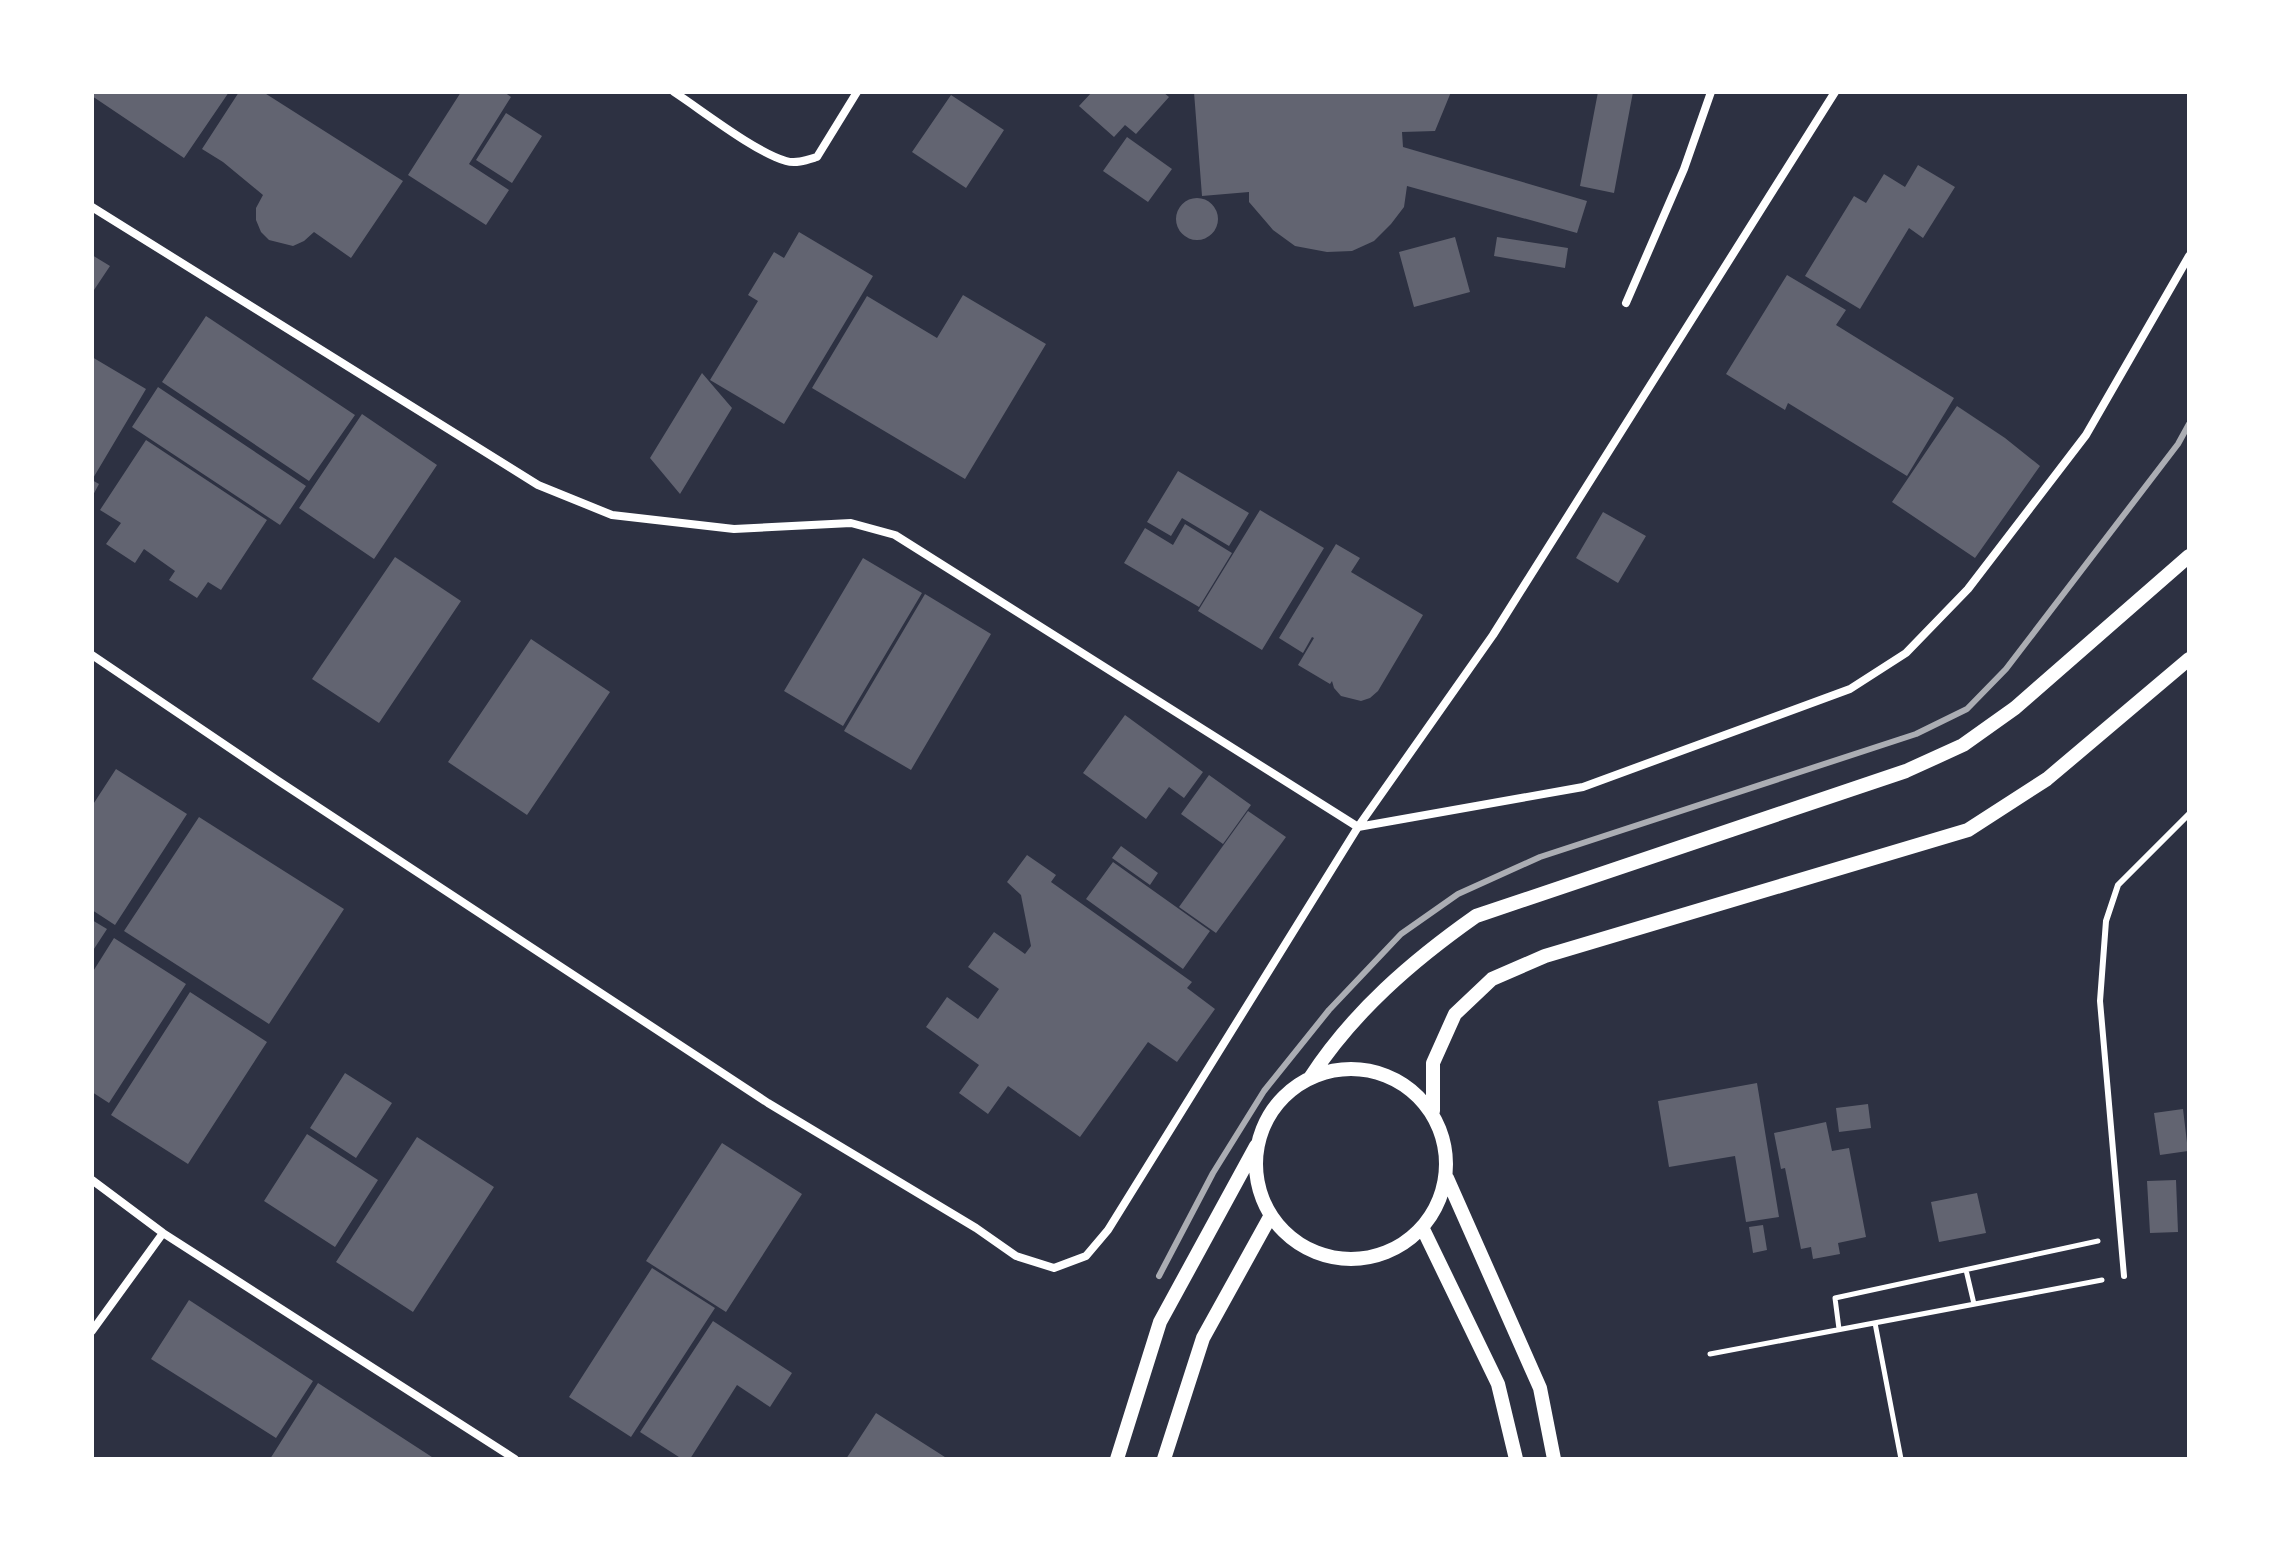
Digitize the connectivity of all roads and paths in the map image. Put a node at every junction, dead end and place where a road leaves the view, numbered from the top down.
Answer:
1 (674, 92) edge
2 (857, 92) edge
3 (1711, 92) edge
4 (1835, 92) edge
5 (92, 207) edge
6 (2189, 256) edge
7 (1626, 303) dead end
8 (2189, 556) edge
9 (92, 655) edge
10 (2189, 659) edge
11 (2189, 814) edge
12 (1358, 827) junction
13 (1310, 1078) junction
14 (1433, 1111) junction
15 (1256, 1146) junction
16 (1447, 1178) junction
17 (92, 1180) edge
18 (1270, 1217) junction
19 (1422, 1227) junction
20 (163, 1233) junction
21 (2119, 1237) junction
22 (1966, 1270) junction
23 (2124, 1276) joint
24 (1974, 1304) junction
25 (1875, 1323) junction
26 (1839, 1329) junction
27 (92, 1331) edge
28 (1710, 1354) dead end
29 (515, 1459) edge
30 (1117, 1459) edge
31 (1164, 1459) edge
32 (1516, 1459) edge
33 (1554, 1459) edge
34 (1901, 1459) edge

1 - 2 street
3 - 7 street
4 - 12 street
5 - 12 street
6 - 12 street
8 - 13 street
9 - 12 street
10 - 14 street
11 - 21 lane
13 - 14 street
13 - 15 street
14 - 16 street
15 - 18 street
15 - 30 street
16 - 19 street
16 - 33 street
17 - 20 street
18 - 19 street
18 - 31 street
19 - 32 street
20 - 27 street
20 - 29 street
21 - 22 path
21 - 23 lane
22 - 24 path
22 - 26 path
23 - 24 path
24 - 25 path
25 - 26 path
25 - 34 path
26 - 28 path

